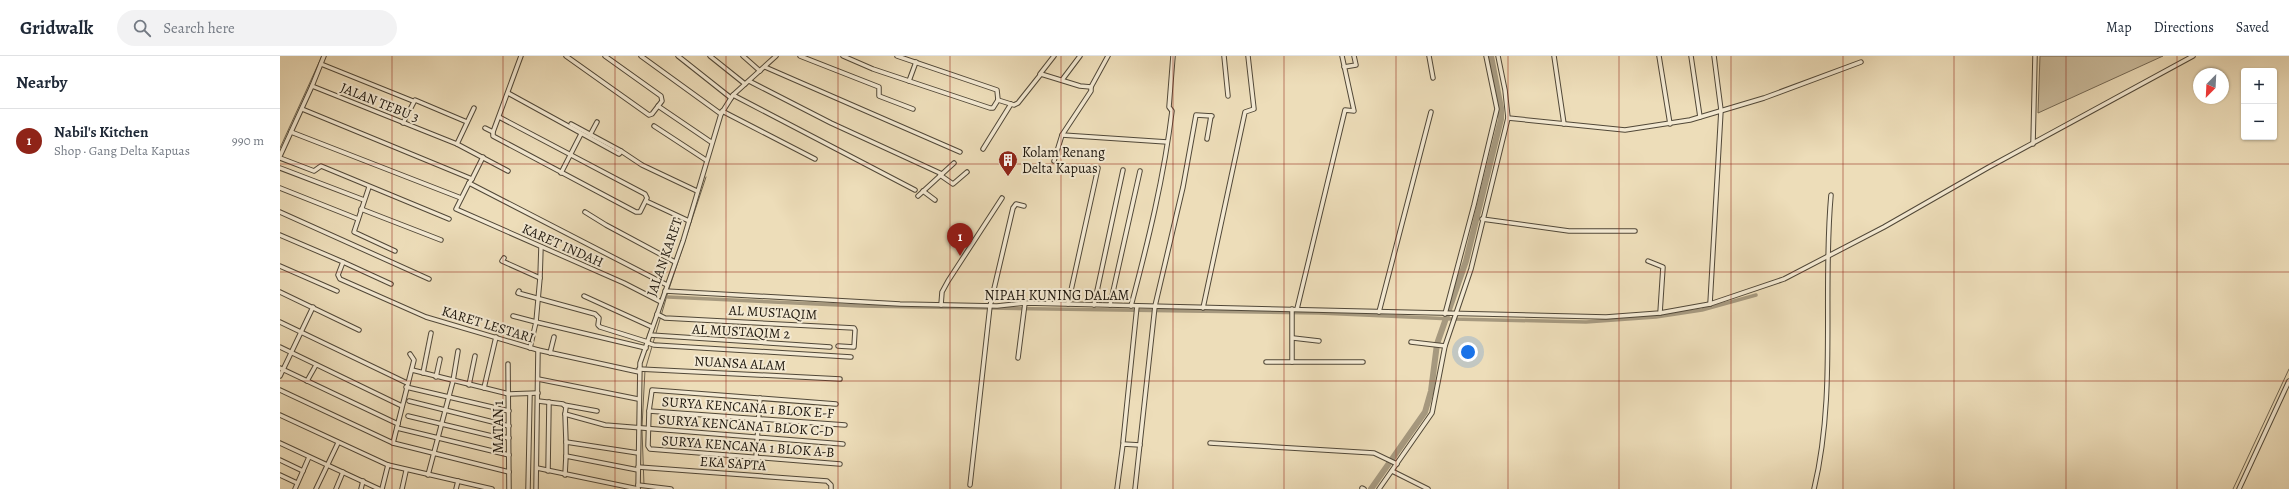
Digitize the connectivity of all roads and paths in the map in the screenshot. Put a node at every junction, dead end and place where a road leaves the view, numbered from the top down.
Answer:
1 (324, 56) edge
2 (521, 56) edge
3 (566, 56) edge
4 (605, 56) edge
5 (641, 56) edge
6 (678, 56) edge
7 (710, 56) edge
8 (743, 56) edge
9 (800, 56) edge
10 (843, 56) edge
11 (897, 56) edge
12 (1054, 56) edge
13 (1080, 56) edge
14 (1108, 56) edge
15 (1173, 56) edge
16 (1224, 56) edge
17 (1248, 56) edge
18 (1342, 56) edge
19 (1354, 56) edge
20 (1429, 56) edge
21 (1486, 56) edge
22 (1498, 56) edge
23 (1554, 56) edge
24 (1660, 56) edge
25 (1691, 56) edge
26 (1714, 56) edge
27 (2035, 56) edge
28 (2193, 56) edge
29 (774, 57) edge
30 (916, 62) junction
31 (1861, 62) dead end
32 (321, 64) junction
33 (765, 67) junction
34 (1344, 67) junction
35 (760, 71) junction
36 (1040, 74) junction
37 (1433, 78) dead end
38 (1062, 80) junction
39 (749, 81) junction
40 (909, 81) junction
41 (745, 84) junction
42 (312, 86) junction
43 (1091, 87) junction
44 (508, 93) junction
45 (732, 96) junction
46 (1228, 96) dead end
47 (998, 100) junction
48 (413, 101) junction
49 (1011, 104) junction
50 (658, 106) junction
51 (474, 108) dead end
52 (302, 109) junction
53 (913, 109) dead end
54 (1721, 110) junction
55 (1431, 112) dead end
56 (722, 113) junction
57 (499, 117) junction
58 (1700, 117) junction
59 (1508, 118) junction
60 (467, 122) junction
61 (597, 122) dead end
62 (403, 123) junction
63 (571, 124) dead end
64 (1564, 124) junction
65 (1670, 124) junction
66 (654, 126) dead end
67 (485, 128) dead end
68 (291, 132) junction
69 (493, 132) junction
70 (581, 134) junction
71 (590, 135) junction
72 (1062, 135) junction
73 (1207, 139) dead end
74 (711, 142) junction
75 (1167, 142) junction
76 (456, 144) junction
77 (2033, 144) junction
78 (983, 149) dead end
79 (620, 151) junction
80 (960, 152) dead end
81 (570, 155) junction
82 (280, 157) edge
83 (483, 157) junction
84 (815, 159) dead end
85 (706, 160) junction
86 (1054, 161) dead end
87 (954, 163) dead end
88 (280, 168) edge
89 (1098, 168) dead end
90 (1123, 170) dead end
91 (508, 171) dead end
92 (967, 172) dead end
93 (1140, 172) dead end
94 (561, 173) junction
95 (941, 174) junction
96 (472, 179) junction
97 (469, 183) junction
98 (369, 187) junction
99 (280, 188) edge
100 (915, 190) dead end
101 (923, 190) junction
102 (697, 191) junction
103 (1831, 195) dead end
104 (918, 196) dead end
105 (461, 198) junction
106 (1002, 198) dead end
107 (364, 200) junction
108 (646, 200) junction
109 (935, 200) dead end
110 (1024, 206) dead end
111 (361, 208) junction
112 (280, 212) edge
113 (586, 212) dead end
114 (449, 218) dead end
115 (358, 219) junction
116 (1482, 219) junction
117 (689, 221) junction
118 (1635, 231) dead end
119 (280, 235) edge
120 (441, 240) dead end
121 (541, 247) junction
122 (395, 251) dead end
123 (1829, 256) junction
124 (504, 258) dead end
125 (343, 262) junction
126 (675, 262) junction
127 (1648, 262) dead end
128 (280, 266) edge
129 (540, 278) junction
130 (429, 279) dead end
131 (391, 284) dead end
132 (667, 285) junction
133 (337, 291) dead end
134 (519, 291) dead end
135 (665, 291) junction
136 (280, 292) edge
137 (584, 296) dead end
138 (538, 300) junction
139 (661, 302) junction
140 (1068, 304) junction
141 (1710, 304) junction
142 (941, 305) junction
143 (1094, 305) junction
144 (1110, 305) junction
145 (1131, 306) junction
146 (1137, 306) junction
147 (990, 307) junction
148 (1025, 307) junction
149 (1155, 307) junction
150 (313, 308) junction
151 (1203, 308) junction
152 (1297, 309) junction
153 (1292, 311) junction
154 (1379, 312) junction
155 (1660, 313) junction
156 (658, 314) junction
157 (1446, 314) junction
158 (1455, 315) junction
159 (513, 316) dead end
160 (280, 322) edge
161 (536, 322) junction
162 (652, 327) junction
163 (360, 330) dead end
164 (301, 332) junction
165 (431, 333) dead end
166 (651, 336) junction
167 (496, 337) junction
168 (554, 337) dead end
169 (1293, 338) junction
170 (1319, 341) dead end
171 (648, 342) junction
172 (1411, 342) dead end
173 (838, 346) dead end
174 (1443, 346) junction
175 (280, 347) edge
176 (830, 347) dead end
177 (530, 348) junction
178 (646, 348) junction
179 (538, 350) junction
180 (458, 351) dead end
181 (291, 352) junction
182 (550, 353) junction
183 (410, 354) dead end
184 (475, 356) dead end
185 (850, 357) dead end
186 (1018, 358) dead end
187 (440, 359) dead end
188 (1266, 362) dead end
189 (1292, 362) junction
190 (1363, 362) dead end
191 (508, 364) dead end
192 (316, 365) junction
193 (282, 369) edge
194 (412, 370) junction
195 (640, 370) junction
196 (423, 373) junction
197 (280, 376) edge
198 (436, 377) junction
199 (538, 379) junction
200 (840, 379) dead end
201 (307, 381) junction
202 (453, 381) junction
203 (2289, 381) edge
204 (407, 385) junction
205 (468, 385) junction
206 (484, 388) junction
207 (280, 390) edge
208 (538, 393) junction
209 (509, 394) junction
210 (530, 394) junction
211 (448, 397) junction
212 (760, 398) junction
213 (638, 399) junction
214 (409, 401) dead end
215 (538, 401) junction
216 (549, 402) junction
217 (836, 404) dead end
218 (564, 405) junction
219 (402, 406) junction
220 (444, 410) junction
221 (509, 411) junction
222 (597, 411) dead end
223 (649, 411) junction
224 (565, 414) junction
225 (280, 415) edge
226 (408, 416) dead end
227 (759, 419) junction
228 (441, 425) junction
229 (845, 425) dead end
230 (397, 426) junction
231 (509, 426) junction
232 (639, 428) junction
233 (648, 429) junction
234 (757, 437) junction
235 (438, 438) junction
236 (509, 438) junction
237 (566, 442) junction
238 (1123, 442) dead end
239 (280, 443) edge
240 (338, 443) junction
241 (393, 443) junction
242 (1210, 443) dead end
243 (843, 444) dead end
244 (1140, 445) junction
245 (638, 453) junction
246 (434, 454) junction
247 (509, 455) junction
248 (566, 456) junction
249 (309, 457) junction
250 (756, 457) junction
251 (280, 460) edge
252 (1396, 463) junction
253 (840, 464) dead end
254 (327, 465) junction
255 (388, 465) junction
256 (537, 468) junction
257 (638, 468) junction
258 (303, 471) junction
259 (406, 471) junction
260 (548, 471) junction
261 (1392, 471) junction
262 (343, 472) junction
263 (509, 472) junction
264 (280, 475) edge
265 (428, 475) junction
266 (565, 475) junction
267 (363, 481) junction
268 (458, 481) junction
269 (297, 483) junction
270 (970, 485) dead end
271 (638, 487) edge
272 (295, 489) edge
273 (316, 489) edge
274 (336, 489) edge
275 (361, 489) edge
276 (380, 489) edge
277 (402, 489) edge
278 (456, 489) edge
279 (492, 489) edge
280 (509, 489) edge
281 (528, 489) edge
282 (536, 489) edge
283 (671, 489) edge
284 (831, 489) edge
285 (1117, 489) edge
286 (1135, 489) edge
287 (1379, 489) edge
288 (1428, 489) edge
289 (1814, 489) edge
290 (2239, 489) edge

1 - 32 street
2 - 44 street
3 - 50 street
4 - 50 street
5 - 56 street
6 - 45 street
7 - 41 street
8 - 35 street
9 - 53 street
10 - 40 street
11 - 30 street
12 - 36 street
13 - 38 street
14 - 43 street
15 - 75 street
16 - 46 street
17 - 151 street
18 - 34 street
19 - 34 street
20 - 37 street
21 - 157 street
22 - 59 street
23 - 64 street
24 - 65 street
25 - 58 street
26 - 54 street
27 - 77 street
28 - 77 street, NIPAH KUNING DALAM
29 - 33 street, JALAN KARET
30 - 40 street
30 - 47 street
31 - 54 street
32 - 42 street
32 - 48 street
33 - 35 street, JALAN KARET
33 - 80 street
34 - 152 street
35 - 39 street, JALAN KARET
36 - 38 street
36 - 49 street
38 - 43 street
39 - 41 street, JALAN KARET
39 - 95 street
40 - 47 street
41 - 45 street, JALAN KARET
42 - 52 street
42 - 62 street, JALAN TEBU 3
43 - 72 street
44 - 57 street
44 - 70 street
45 - 56 street, JALAN KARET
45 - 100 street
47 - 49 street
48 - 60 street
48 - 62 street
49 - 78 street
50 - 74 street
51 - 60 street
52 - 68 street
52 - 96 street
54 - 58 street
54 - 141 street
55 - 154 street
56 - 74 street, JALAN KARET
56 - 84 street
57 - 69 street
57 - 81 street
58 - 65 street
59 - 64 street
59 - 116 street
60 - 76 street
61 - 71 street
62 - 76 street, JALAN TEBU 3
63 - 71 street
64 - 65 street
66 - 85 street
67 - 69 street
68 - 82 street
68 - 105 street
69 - 94 street
70 - 79 street
70 - 81 street
71 - 79 street
72 - 75 street
72 - 86 street
73 - 149 street
74 - 85 street, JALAN KARET
75 - 145 street
76 - 83 street, JALAN TEBU 3
77 - 123 street, NIPAH KUNING DALAM
79 - 102 street
81 - 94 street
81 - 108 street
82 - 98 street
83 - 91 street, JALAN TEBU 3
83 - 96 street
85 - 102 street, JALAN KARET
87 - 95 street
88 - 107 street
89 - 140 street
90 - 143 street
92 - 95 street
93 - 144 street
94 - 108 street
95 - 101 street
96 - 97 street
97 - 105 street
97 - 132 street
98 - 107 street
98 - 114 street
99 - 115 street
101 - 104 street
101 - 109 street
102 - 117 street, JALAN KARET
103 - 123 street
105 - 121 street, KARET INDAH
106 - 142 street
107 - 111 street
108 - 117 street
110 - 147 street
111 - 115 street
111 - 120 street
112 - 130 street
113 - 126 street
115 - 122 street
116 - 118 street
116 - 158 street
117 - 126 street, JALAN KARET
119 - 125 street
121 - 129 street
121 - 139 street, KARET INDAH
123 - 141 street, NIPAH KUNING DALAM
123 - 289 street
124 - 129 street
125 - 131 street
125 - 167 street, KARET LESTARI
126 - 132 street, JALAN KARET
127 - 155 street
128 - 133 street
129 - 138 street
132 - 135 street, JALAN KARET
134 - 138 street
135 - 139 street, JALAN KARET
135 - 142 street, NIPAH KUNING DALAM
136 - 150 street
137 - 162 street
138 - 161 street
138 - 171 street
139 - 156 street, JALAN KARET
140 - 143 street, NIPAH KUNING DALAM
140 - 148 street, NIPAH KUNING DALAM
141 - 155 street, NIPAH KUNING DALAM
142 - 147 street, NIPAH KUNING DALAM
143 - 144 street, NIPAH KUNING DALAM
144 - 145 street, NIPAH KUNING DALAM
145 - 146 street, NIPAH KUNING DALAM
146 - 149 street, NIPAH KUNING DALAM
146 - 238 street
147 - 148 street, NIPAH KUNING DALAM
147 - 270 street
148 - 186 street
149 - 151 street, NIPAH KUNING DALAM
149 - 244 street
150 - 163 street
150 - 164 street
151 - 153 street, NIPAH KUNING DALAM
152 - 153 street, NIPAH KUNING DALAM
152 - 154 street, NIPAH KUNING DALAM
153 - 169 street
154 - 157 street, NIPAH KUNING DALAM
155 - 158 street, NIPAH KUNING DALAM
156 - 162 street, JALAN KARET
156 - 173 street, AL MUSTAQIM
157 - 158 street, NIPAH KUNING DALAM
158 - 174 street
159 - 161 street
160 - 164 street
161 - 177 street
161 - 178 street
162 - 166 street, JALAN KARET
164 - 181 street
164 - 204 street
165 - 196 street
166 - 171 street, JALAN KARET
166 - 176 street, AL MUSTAQIM 2
167 - 177 street, KARET LESTARI
167 - 206 street
168 - 182 street
169 - 170 street
169 - 189 street
171 - 178 street, JALAN KARET
171 - 185 street
172 - 174 street
174 - 252 street
175 - 181 street
177 - 179 street, KARET LESTARI
178 - 195 street, JALAN KARET
179 - 182 street, KARET LESTARI
179 - 199 street
180 - 202 street
181 - 192 street
181 - 193 street
182 - 195 street, KARET LESTARI
183 - 194 street
184 - 205 street
187 - 198 street
188 - 189 street
189 - 190 street
191 - 209 street, MATAN 1
192 - 201 street
192 - 219 street
193 - 197 street
193 - 201 street
194 - 196 street
194 - 204 street
195 - 200 street, NUANSA ALAM
195 - 213 street, JALAN KARET
196 - 198 street
198 - 202 street
199 - 208 street
199 - 213 street
201 - 230 street
202 - 205 street
202 - 211 street
203 - 290 street
204 - 211 street
204 - 219 street
205 - 206 street
206 - 209 street
207 - 241 street
208 - 210 street
208 - 215 street
209 - 210 street
209 - 221 street, MATAN 1
210 - 281 street
211 - 220 street
211 - 221 street
212 - 217 street
212 - 223 street
212 - 227 street
213 - 232 street, JALAN KARET
214 - 220 street
215 - 216 street
215 - 256 street
216 - 218 street
216 - 260 street
218 - 222 street
218 - 224 street
219 - 230 street
220 - 228 street
220 - 231 street
221 - 231 street, MATAN 1
223 - 227 street, SURYA KENCANA 1 BLOK E-F
223 - 233 street
224 - 232 street, SURYA KENCANA 1 BLOK C-D
224 - 237 street
225 - 240 street
226 - 228 street
227 - 229 street, SURYA KENCANA 1 BLOK E-F
227 - 234 street
228 - 235 street
228 - 236 street
230 - 235 street
230 - 241 street
231 - 236 street, MATAN 1
232 - 233 street, SURYA KENCANA 1 BLOK C-D
232 - 245 street, JALAN KARET
233 - 234 street, SURYA KENCANA 1 BLOK C-D
233 - 250 street, SURYA KENCANA 1 BLOK A-B
234 - 243 street, SURYA KENCANA 1 BLOK C-D
234 - 250 street
235 - 246 street
235 - 247 street
236 - 247 street, MATAN 1
237 - 245 street
237 - 248 street
239 - 249 street
240 - 254 street
240 - 255 street
241 - 246 street
242 - 252 street
244 - 285 street
244 - 286 street
245 - 257 street, JALAN KARET
246 - 263 street
246 - 265 street
247 - 263 street, MATAN 1
248 - 257 street, EKA SAPTA
248 - 266 street
249 - 254 street
249 - 258 street
250 - 253 street, SURYA KENCANA 1 BLOK A-B
251 - 258 street
252 - 261 street
254 - 262 street
254 - 273 street
255 - 259 street
255 - 276 street
256 - 260 street
256 - 282 street
257 - 271 street, JALAN KARET
257 - 284 street, EKA SAPTA
258 - 269 street
259 - 265 street
259 - 277 street
260 - 266 street
261 - 287 street
261 - 288 street
262 - 267 street
262 - 274 street
263 - 280 street, MATAN 1
264 - 269 street
265 - 268 street
266 - 271 street
267 - 275 street
267 - 276 street
268 - 278 street
268 - 279 street
269 - 272 street
271 - 283 street

